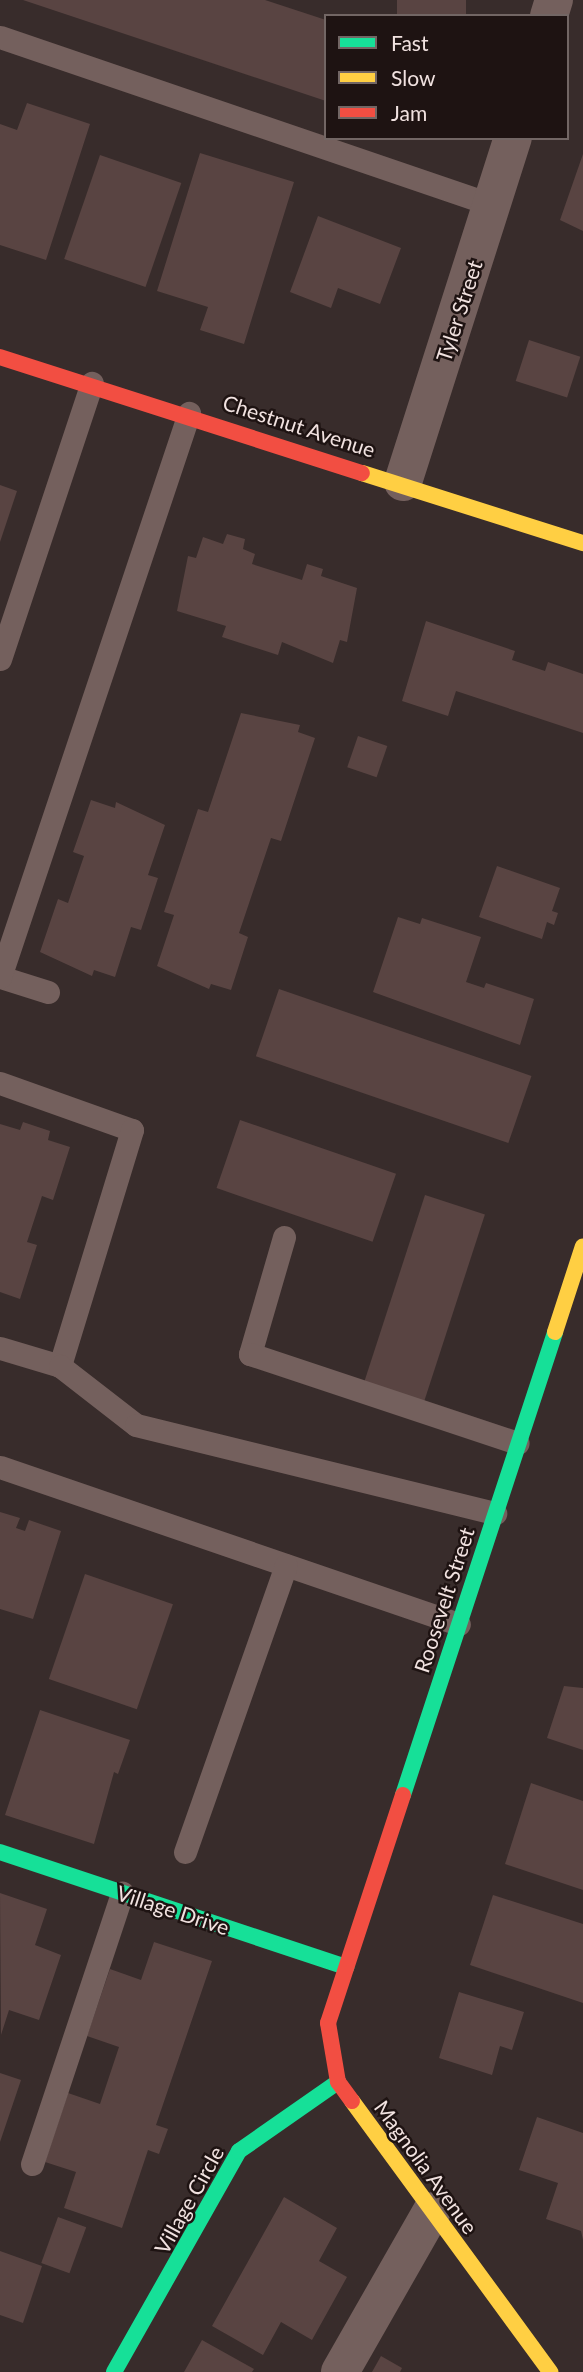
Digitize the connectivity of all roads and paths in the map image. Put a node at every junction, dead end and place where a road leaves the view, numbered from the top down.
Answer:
1 (0, 37) edge
2 (512, 140) edge
3 (493, 205) junction
4 (0, 357) edge
5 (92, 383) junction
6 (189, 413) junction
7 (403, 482) junction
8 (583, 542) edge
9 (0, 659) edge
10 (48, 992) dead end
11 (0, 1083) edge
12 (284, 1237) dead end
13 (583, 1246) edge
14 (0, 1348) edge
15 (60, 1366) junction
16 (518, 1443) junction
17 (0, 1467) edge
18 (495, 1513) junction
19 (286, 1565) junction
20 (459, 1624) junction
21 (0, 1852) edge
22 (185, 1852) dead end
23 (122, 1893) junction
24 (346, 1967) junction
25 (338, 2082) junction
26 (32, 2164) dead end
27 (432, 2211) junction
28 (114, 2372) edge
29 (340, 2372) edge
30 (550, 2372) edge

1 - 3 lane
2 - 3 street, Tyler Street
3 - 7 street, Tyler Street
4 - 5 street, Chestnut Avenue
5 - 6 street, Chestnut Avenue
5 - 9 lane
6 - 7 street, Chestnut Avenue
6 - 10 lane
7 - 8 street, Chestnut Avenue
11 - 15 lane
12 - 16 lane
13 - 16 street, Roosevelt Street
14 - 15 lane
15 - 18 lane
16 - 18 street, Roosevelt Street
17 - 19 lane
18 - 20 street, Roosevelt Street
19 - 20 lane
19 - 22 lane
20 - 24 street, Roosevelt Street
21 - 23 street, Village Drive
23 - 24 street, Village Drive
23 - 26 lane
24 - 25 street, Magnolia Avenue
25 - 27 street, Magnolia Avenue
25 - 28 street, Village Circle
27 - 29 street
27 - 30 street, Magnolia Avenue

